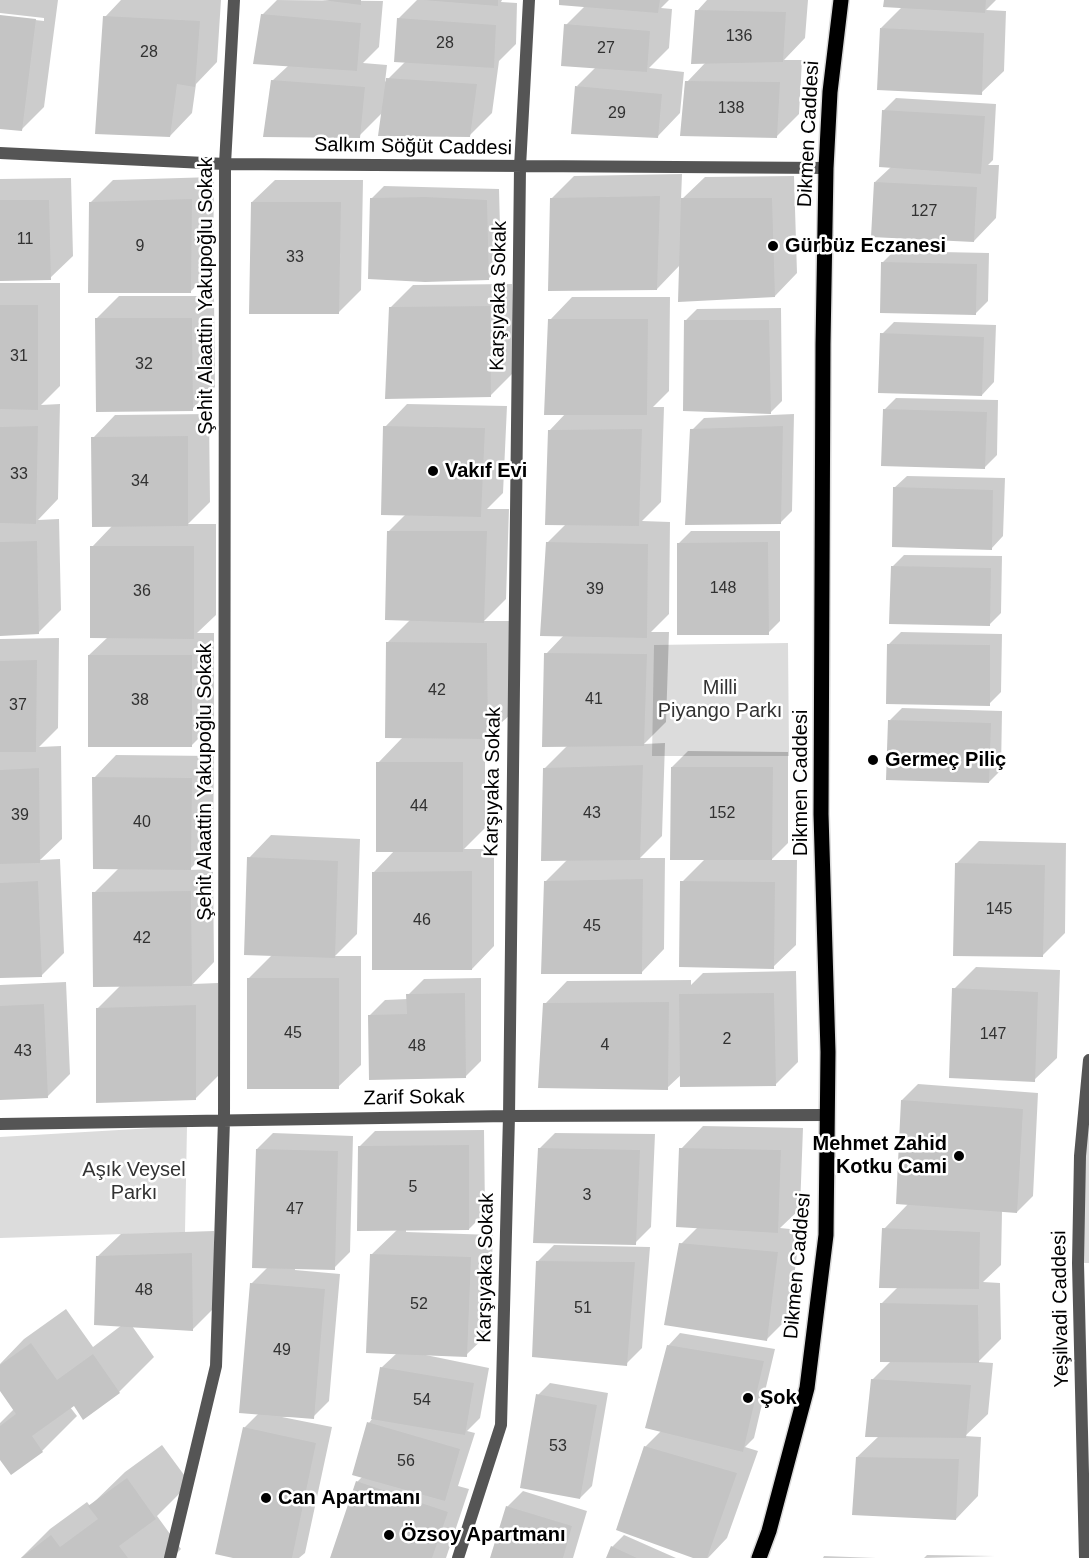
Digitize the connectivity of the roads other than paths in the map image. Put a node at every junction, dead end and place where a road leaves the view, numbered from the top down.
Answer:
1 (234, 0) edge
2 (530, 0) edge
3 (841, 0) edge
4 (0, 153) edge
5 (225, 164) junction
6 (520, 167) junction
7 (826, 168) junction
8 (1089, 1060) edge
9 (828, 1115) junction
10 (509, 1116) junction
11 (224, 1120) junction
12 (0, 1124) edge
13 (170, 1558) edge
14 (458, 1558) edge
15 (759, 1558) edge
16 (1085, 1558) edge

1 - 5 street, Şehit Alaattin Yakupoğlu Sokak
2 - 6 street, Karşıyaka Sokak
3 - 7 main road, Dikmen Caddesi
4 - 5 street, Salkım Söğüt Caddesi
5 - 6 street, Salkım Söğüt Caddesi
5 - 11 street, Şehit Alaattin Yakupoğlu Sokak
6 - 7 street, Salkım Söğüt Caddesi
6 - 10 street, Karşıyaka Sokak
7 - 9 main road, Dikmen Caddesi
8 - 16 street, Yeşilvadi Caddesi
9 - 10 street, Zarif Sokak
9 - 15 main road, Dikmen Caddesi
10 - 11 street, Zarif Sokak
10 - 14 street, Karşıyaka Sokak
11 - 12 street, Zarif Sokak
11 - 13 street, Şehit Alaattin Yakupoğlu Sokak

